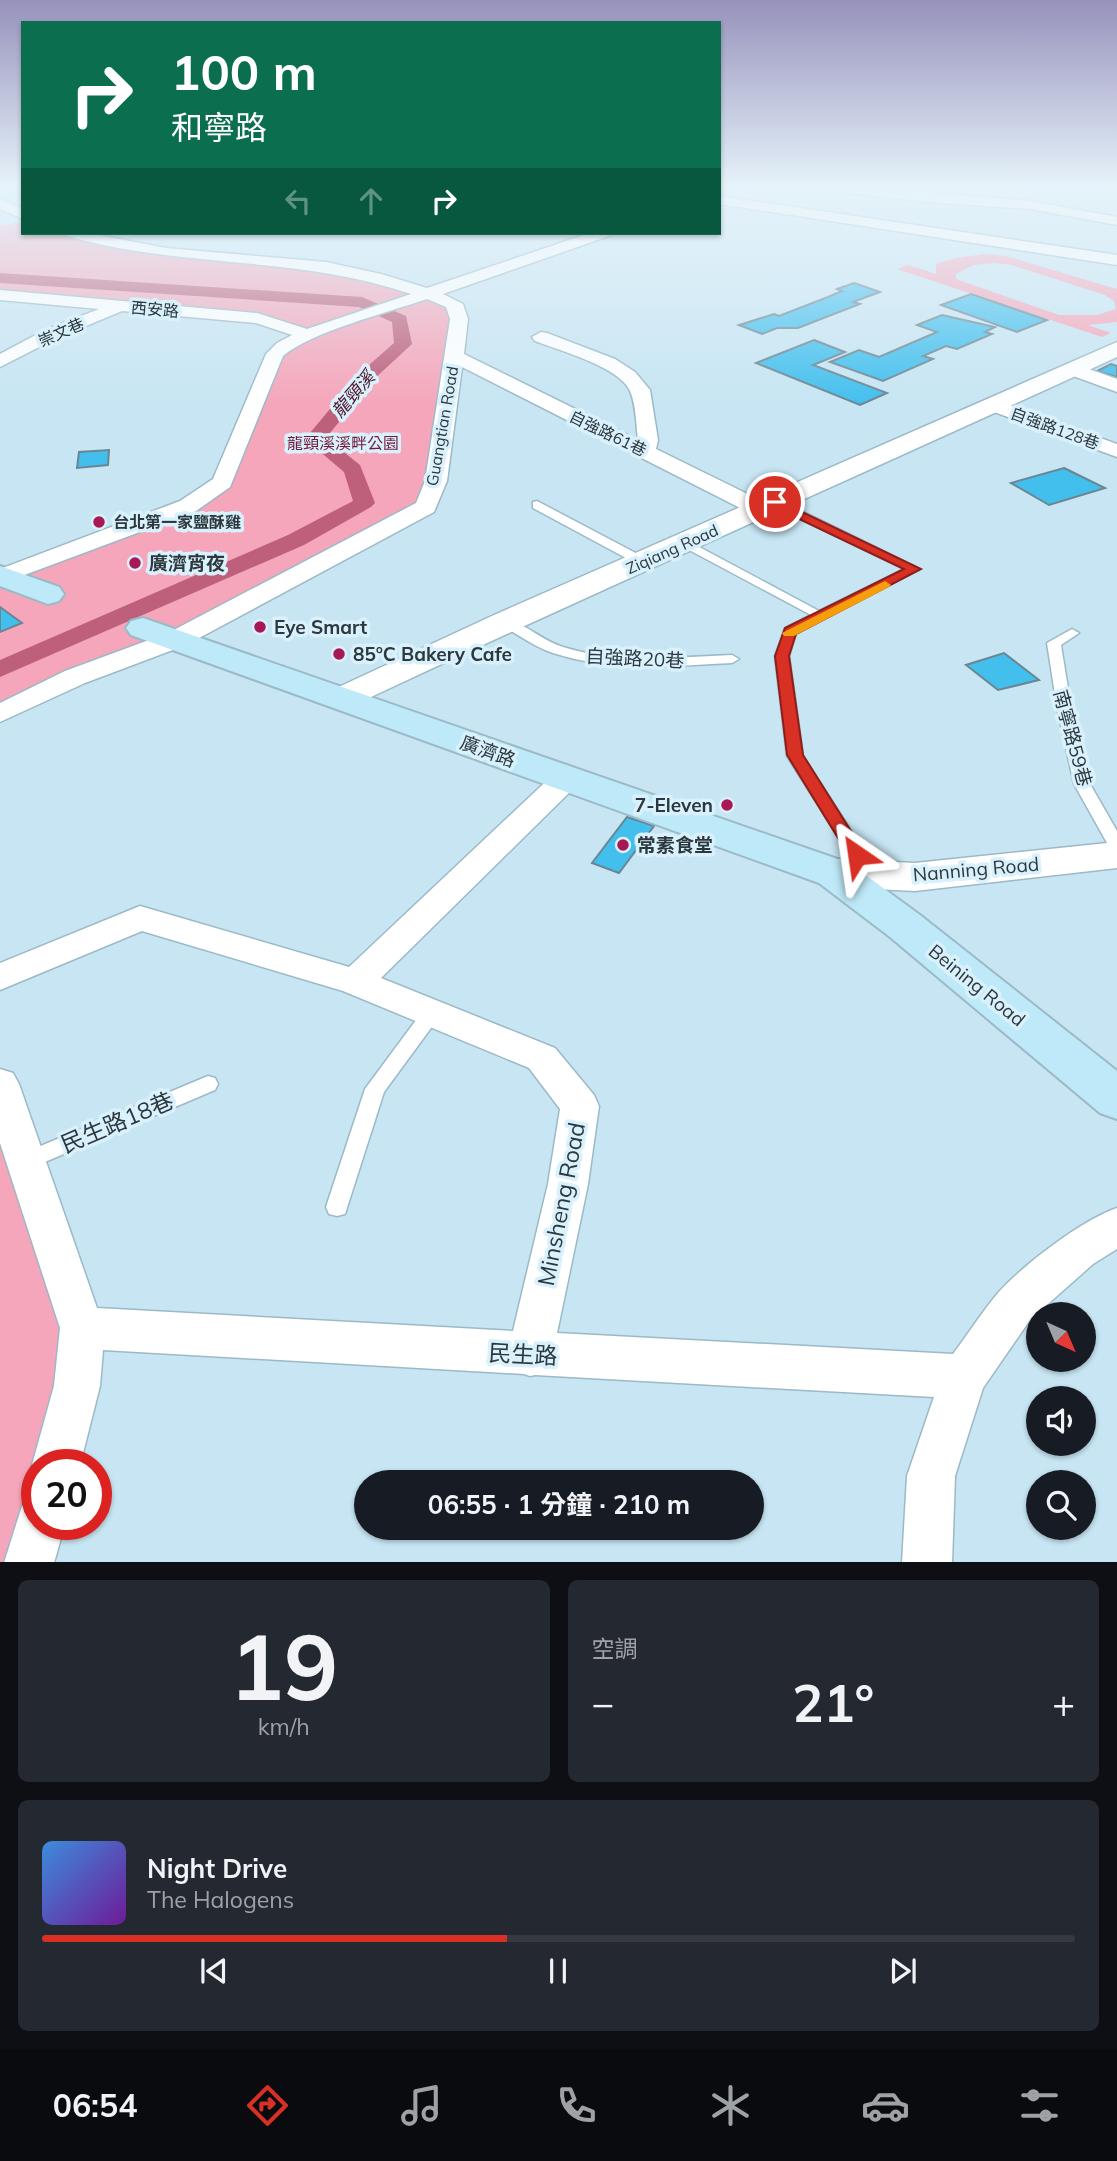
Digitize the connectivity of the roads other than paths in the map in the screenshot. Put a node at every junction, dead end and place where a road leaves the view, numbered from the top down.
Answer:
1 (233, 259) edge
2 (528, 259) edge
3 (429, 293) junction
4 (0, 295) edge
5 (122, 306) junction
6 (306, 335) junction
7 (541, 337) dead end
8 (1117, 349) edge
9 (454, 356) junction
10 (0, 360) edge
11 (1072, 369) junction
12 (1117, 386) edge
13 (993, 405) junction
14 (645, 451) junction
15 (1117, 451) edge
16 (537, 505) dead end
17 (768, 506) junction
18 (684, 544) junction
19 (643, 562) junction
20 (1, 576) edge
21 (48, 594) dead end
22 (813, 612) dead end
23 (505, 622) junction
24 (1072, 633) dead end
25 (160, 634) junction
26 (732, 659) dead end
27 (342, 698) junction
28 (0, 713) edge
29 (566, 779) junction
30 (1117, 846) edge
31 (1117, 855) edge
32 (852, 874) junction
33 (0, 977) edge
34 (355, 982) junction
35 (432, 1013) junction
36 (0, 1084) edge
37 (208, 1084) dead end
38 (1117, 1099) edge
39 (26, 1161) junction
40 (337, 1208) dead end
41 (1117, 1226) edge
42 (82, 1328) junction
43 (530, 1354) junction
44 (964, 1377) junction
45 (60, 1449) edge
46 (35, 1540) edge
47 (29, 1562) edge
48 (927, 1562) edge

1 - 3 street, Guangtian Road
2 - 3 street
3 - 6 street
3 - 9 street, Guangtian Road
4 - 5 street, 西安路
5 - 6 street, 西安路
5 - 10 street, 崇文巷
6 - 20 street
7 - 14 street
8 - 11 street, Ziqiang Road
9 - 14 street, 自強路61巷
9 - 25 street, Guangtian Road
11 - 12 street
11 - 13 street, Ziqiang Road
13 - 15 street, 自強路128巷
13 - 17 street, Ziqiang Road
14 - 17 street, 自強路61巷
16 - 19 lane
17 - 18 street, Ziqiang Road
17 - 32 lane
18 - 19 street, Ziqiang Road
18 - 22 lane
19 - 23 street, Ziqiang Road
20 - 21 main road
23 - 26 lane, 自強路20巷
23 - 27 street, Ziqiang Road
24 - 30 lane, 南寧路59巷
25 - 27 main road, 廣濟路
25 - 28 street, Guangtian Road
27 - 29 main road, 廣濟路
29 - 32 main road, 廣濟路
29 - 34 street
31 - 32 street, Nanning Road
32 - 38 main road, Beining Road
33 - 34 street, Minsheng Road
34 - 35 street, Minsheng Road
35 - 40 lane
35 - 43 street, Minsheng Road
36 - 39 street
37 - 39 lane, 民生路18巷
39 - 42 street
41 - 44 street
42 - 43 street, 民生路
42 - 45 street
43 - 44 street, 民生路
44 - 48 street
46 - 47 street

